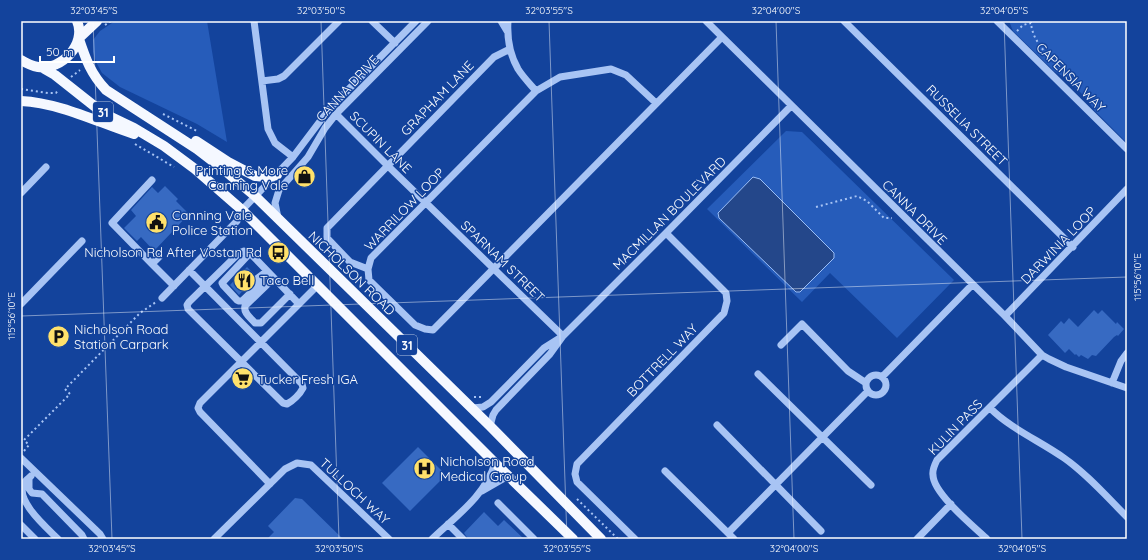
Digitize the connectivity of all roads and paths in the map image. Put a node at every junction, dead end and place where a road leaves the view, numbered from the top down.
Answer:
1 (77, 21) edge
2 (111, 21) edge
3 (254, 21) edge
4 (339, 21) edge
5 (372, 21) edge
6 (416, 21) edge
7 (428, 21) edge
8 (501, 21) edge
9 (508, 21) edge
10 (706, 21) edge
11 (844, 21) edge
12 (997, 21) edge
13 (1031, 22) edge
14 (100, 25) edge
15 (507, 32) junction
16 (1016, 32) dead end
17 (722, 37) junction
18 (79, 38) junction
19 (395, 43) junction
20 (510, 49) junction
21 (21, 60) edge
22 (88, 66) junction
23 (40, 67) junction
24 (21, 68) edge
25 (262, 81) junction
26 (66, 83) junction
27 (1081, 86) dead end
28 (21, 90) edge
29 (536, 91) junction
30 (21, 101) edge
31 (656, 103) junction
32 (791, 106) junction
33 (162, 114) dead end
34 (336, 114) junction
35 (162, 125) junction
36 (203, 135) dead end
37 (157, 141) junction
38 (132, 142) dead end
39 (1127, 149) edge
40 (293, 157) junction
41 (388, 166) junction
42 (46, 167) dead end
43 (179, 170) dead end
44 (277, 175) junction
45 (152, 180) dead end
46 (1127, 189) edge
47 (21, 193) edge
48 (255, 196) junction
49 (426, 203) junction
50 (816, 207) dead end
51 (242, 210) junction
52 (892, 218) dead end
53 (278, 219) junction
54 (666, 233) junction
55 (82, 241) dead end
56 (1073, 247) junction
57 (250, 253) junction
58 (159, 257) dead end
59 (152, 264) junction
60 (368, 268) junction
61 (493, 269) junction
62 (189, 270) junction
63 (270, 274) junction
64 (251, 283) dead end
65 (318, 285) junction
66 (972, 285) junction
67 (174, 286) junction
68 (205, 286) junction
69 (290, 294) junction
70 (162, 298) joint
71 (21, 304) edge
72 (299, 304) junction
73 (1005, 316) junction
74 (563, 336) junction
75 (260, 342) junction
76 (781, 345) dead end
77 (1127, 353) edge
78 (1042, 354) junction
79 (241, 361) junction
80 (758, 374) dead end
81 (882, 377) junction
82 (866, 382) junction
83 (1112, 383) junction
84 (1127, 388) edge
85 (868, 391) junction
86 (472, 408) junction
87 (990, 408) junction
88 (717, 425) dead end
89 (490, 426) junction
90 (823, 438) junction
91 (21, 454) edge
92 (21, 458) edge
93 (495, 463) junction
94 (665, 471) dead end
95 (35, 472) junction
96 (508, 476) junction
97 (29, 478) junction
98 (270, 484) junction
99 (776, 484) junction
100 (871, 485) dead end
101 (480, 492) junction
102 (32, 493) junction
103 (24, 500) junction
104 (498, 503) dead end
105 (951, 504) junction
106 (1127, 518) edge
107 (448, 524) junction
108 (21, 526) edge
109 (821, 531) dead end
110 (731, 537) edge
111 (35, 539) edge
112 (58, 539) edge
113 (84, 539) edge
114 (103, 539) edge
115 (214, 539) edge
116 (389, 539) edge
117 (432, 539) edge
118 (462, 539) edge
119 (534, 539) edge
120 (573, 539) edge
121 (601, 539) edge
122 (634, 539) edge
123 (917, 539) edge
124 (987, 539) edge

1 - 18 main road, 31
2 - 14 path
3 - 25 street
4 - 25 street
5 - 19 street
6 - 19 street, CANNA DRIVE
7 - 34 street, CANNA DRIVE
8 - 15 street
9 - 15 street
10 - 17 street, CANNA DRIVE
11 - 56 street, RUSSELIA STREET
12 - 39 street, CAPENSIA WAY
13 - 16 path
13 - 27 path
14 - 18 main road
15 - 20 street
17 - 31 street, WARRILOW LOOP
17 - 32 street, CANNA DRIVE
18 - 22 main road, NICHOLSON ROAD / 31
18 - 23 main road
19 - 40 street, CANNA DRIVE
20 - 29 street
20 - 41 street, GRAPHAM LANE
21 - 23 main road, 31
22 - 26 path
22 - 35 main road, NICHOLSON ROAD / 31
23 - 24 main road
23 - 26 main road, 31
25 - 40 street
26 - 28 path
26 - 37 main road, 31
29 - 31 street, WARRILOW LOOP
29 - 49 street, WARRILOW LOOP
30 - 37 main road, 31
31 - 61 street, WARRILOW LOOP
32 - 54 street, MACMILLAN BOULEVARD
32 - 66 street, CANNA DRIVE
33 - 36 path
34 - 41 street, SCUPIN LANE
34 - 53 street, CANNA DRIVE
35 - 44 main road
35 - 48 main road, NICHOLSON ROAD / 31
37 - 51 main road, 31
38 - 43 path
40 - 44 street, CANNA DRIVE
41 - 49 street, SCUPIN LANE
41 - 60 street, GRAPHAM LANE
42 - 47 street
44 - 48 street, CANNA DRIVE
45 - 59 street
46 - 56 street, DARWINIA LOOP
48 - 51 street, CANNA DRIVE
48 - 53 main road, NICHOLSON ROAD / 31
49 - 60 street, WARRILOW LOOP
49 - 61 street, SPARNAM STREET
50 - 52 path
51 - 62 street, CANNA DRIVE
51 - 65 main road, 31
53 - 86 main road, NICHOLSON ROAD / 31
54 - 74 street, MACMILLAN BOULEVARD
54 - 122 street, BOTTRELL WAY
55 - 71 street
56 - 73 street, DARWINIA LOOP
57 - 63 street
57 - 63 street
57 - 68 street
58 - 59 street
59 - 67 street
60 - 61 street, WARRILOW LOOP
61 - 74 street, SPARNAM STREET
62 - 67 street, CANNA DRIVE
62 - 68 street
63 - 64 street
63 - 69 street
63 - 69 street
65 - 72 street
65 - 93 main road, 31
66 - 73 street, CANNA DRIVE
66 - 81 street
67 - 70 street, CANNA DRIVE
68 - 75 street
68 - 79 street
69 - 72 street
70 - 91 path
72 - 75 street
73 - 78 street, CANNA DRIVE
74 - 86 street, MACMILLAN BOULEVARD
74 - 89 street, MACMILLAN BOULEVARD
75 - 79 street
75 - 79 street
76 - 82 street
77 - 83 street
78 - 83 street, CANNA DRIVE
78 - 87 street, KULIN PASS
79 - 98 street
80 - 90 street
81 - 82 street
81 - 85 street
82 - 85 street
83 - 84 street, CANNA DRIVE
85 - 90 street
86 - 89 main road, NICHOLSON ROAD / 31
87 - 105 street, KULIN PASS
87 - 106 street
88 - 99 street
89 - 121 main road, NICHOLSON ROAD / 31
90 - 99 street
90 - 100 street
92 - 95 street
93 - 96 main road, 31
93 - 101 street
94 - 110 street
95 - 97 street
95 - 114 street
96 - 101 street
96 - 120 main road, 31
97 - 102 street
97 - 103 street
98 - 115 street, TULLOCH WAY
98 - 116 street, TULLOCH WAY
99 - 109 street
99 - 110 street
101 - 107 street
102 - 103 street
102 - 113 street
103 - 112 street
104 - 119 street
105 - 123 street
105 - 124 street, KULIN PASS
107 - 117 street
107 - 118 street
108 - 111 street

